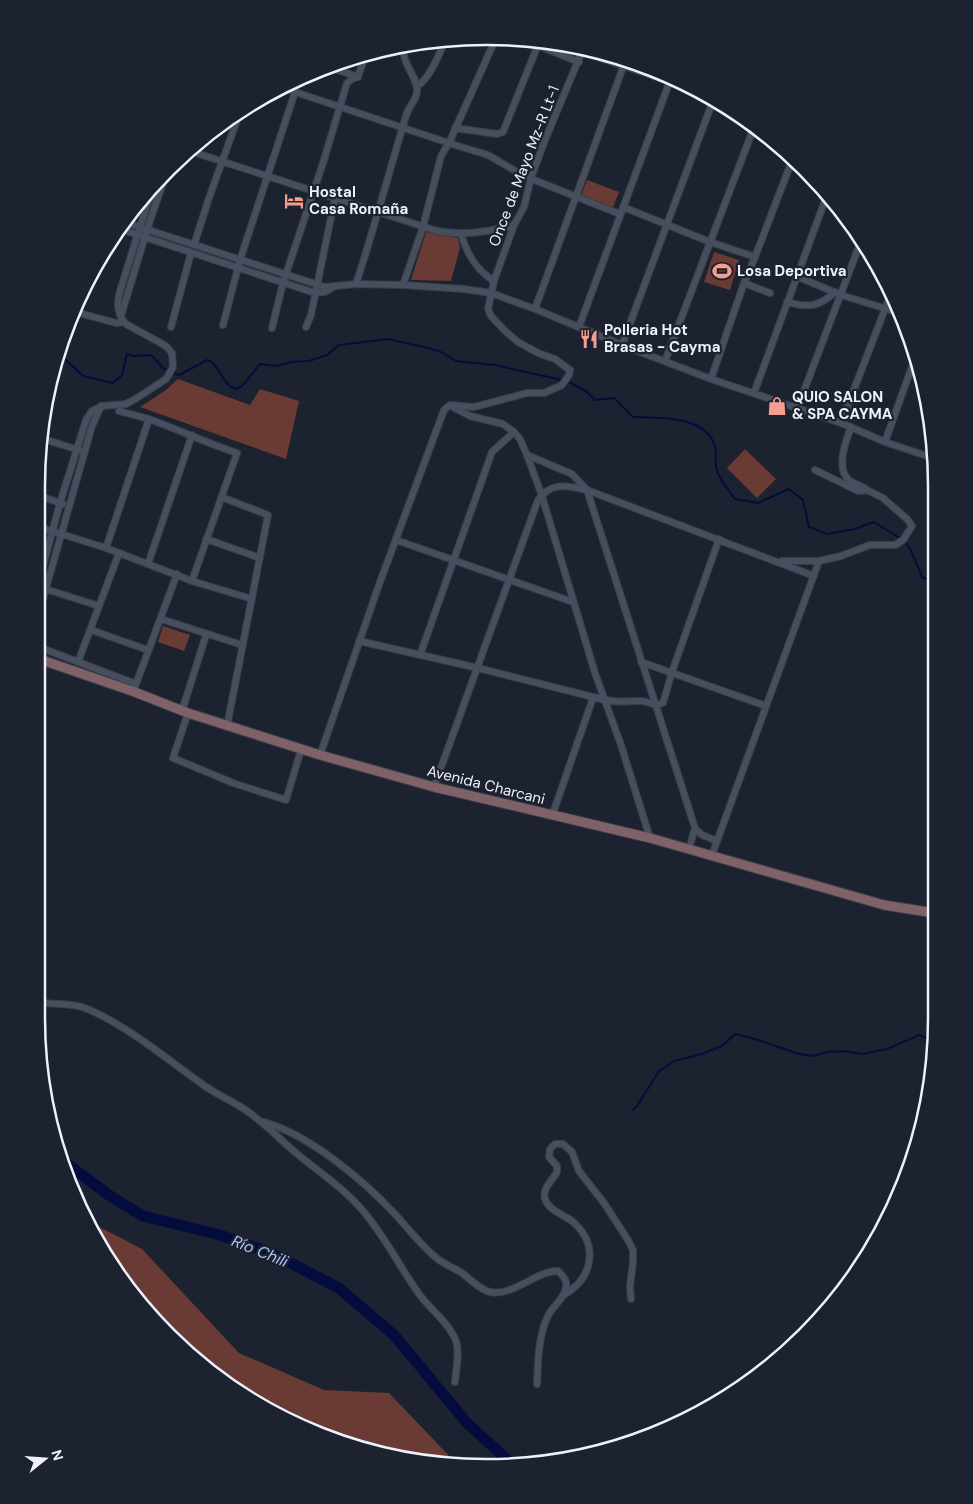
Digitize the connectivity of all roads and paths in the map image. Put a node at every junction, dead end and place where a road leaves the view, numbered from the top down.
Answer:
1 (493, 45) edge
2 (442, 48) edge
3 (537, 48) edge
4 (556, 51) edge
5 (403, 53) edge
6 (582, 55) edge
7 (579, 62) junction
8 (363, 63) edge
9 (624, 66) edge
10 (339, 70) edge
11 (358, 77) junction
12 (669, 85) edge
13 (417, 86) junction
14 (291, 91) edge
15 (295, 92) junction
16 (340, 106) junction
17 (711, 106) edge
18 (236, 122) edge
19 (403, 127) junction
20 (456, 128) junction
21 (752, 133) edge
22 (449, 143) junction
23 (198, 153) edge
24 (223, 161) junction
25 (790, 166) edge
26 (268, 176) junction
27 (531, 178) junction
28 (162, 187) edge
29 (313, 191) junction
30 (576, 196) junction
31 (335, 198) junction
32 (824, 202) edge
33 (146, 206) edge
34 (622, 211) junction
35 (379, 213) junction
36 (131, 224) edge
37 (514, 225) junction
38 (423, 226) junction
39 (666, 226) junction
40 (139, 227) junction
41 (147, 230) junction
42 (126, 231) edge
43 (461, 234) junction
44 (136, 235) junction
45 (145, 237) junction
46 (710, 242) junction
47 (194, 244) junction
48 (858, 247) edge
49 (191, 252) junction
50 (755, 257) junction
51 (240, 260) junction
52 (237, 268) junction
53 (286, 275) junction
54 (796, 276) junction
55 (494, 281) junction
56 (283, 283) junction
57 (744, 283) junction
58 (356, 284) junction
59 (316, 285) junction
60 (403, 285) junction
61 (334, 287) junction
62 (491, 293) junction
63 (770, 293) dead end
64 (838, 293) junction
65 (315, 294) junction
66 (787, 302) junction
67 (888, 304) edge
68 (886, 308) junction
69 (535, 309) junction
70 (890, 310) edge
71 (81, 313) edge
72 (122, 319) junction
73 (223, 325) dead end
74 (171, 327) dead end
75 (306, 327) dead end
76 (579, 327) junction
77 (272, 328) dead end
78 (622, 346) junction
79 (665, 361) junction
80 (912, 367) edge
81 (711, 379) junction
82 (754, 393) junction
83 (450, 405) junction
84 (102, 406) junction
85 (797, 409) junction
86 (119, 411) dead end
87 (149, 418) junction
88 (841, 423) junction
89 (851, 427) junction
90 (514, 432) junction
91 (192, 435) junction
92 (48, 440) edge
93 (885, 442) junction
94 (78, 450) junction
95 (85, 452) junction
96 (527, 455) junction
97 (927, 456) edge
98 (815, 470) dead end
99 (586, 490) junction
100 (867, 490) junction
101 (542, 496) junction
102 (221, 497) junction
103 (45, 498) edge
104 (60, 503) junction
105 (69, 506) junction
106 (45, 528) edge
107 (53, 530) junction
108 (61, 533) junction
109 (206, 539) junction
110 (719, 539) junction
111 (396, 540) junction
112 (106, 548) junction
113 (119, 553) junction
114 (260, 558) junction
115 (45, 559) edge
116 (453, 560) junction
117 (778, 561) junction
118 (819, 561) junction
119 (148, 564) junction
120 (177, 574) junction
121 (814, 576) junction
122 (45, 579) edge
123 (510, 580) junction
124 (192, 581) junction
125 (45, 589) edge
126 (252, 599) junction
127 (574, 602) junction
128 (99, 606) junction
129 (160, 619) junction
130 (91, 630) junction
131 (206, 635) junction
132 (360, 641) junction
133 (242, 646) junction
134 (45, 650) edge
135 (148, 650) junction
136 (420, 655) junction
137 (45, 660) edge
138 (78, 662) junction
139 (641, 662) junction
140 (478, 668) junction
141 (672, 672) junction
142 (135, 688) junction
143 (593, 698) junction
144 (605, 700) junction
145 (655, 706) junction
146 (766, 706) junction
147 (185, 712) junction
148 (227, 726) junction
149 (301, 750) junction
150 (320, 755) junction
151 (434, 787) junction
152 (552, 816) junction
153 (694, 828) junction
154 (650, 838) junction
155 (717, 841) junction
156 (689, 848) junction
157 (712, 856) junction
158 (928, 912) edge
159 (45, 1002) edge
160 (262, 1122) junction
161 (564, 1295) junction
162 (631, 1299) dead end
163 (455, 1382) dead end
164 (538, 1384) dead end

1 - 20 street
2 - 13 street
3 - 20 street
4 - 7 street
5 - 13 street
6 - 7 street, Once de Mayo Mz-R Lt-1
7 - 27 street, Once de Mayo Mz-R Lt-1
8 - 11 street
9 - 30 street
10 - 11 street
11 - 16 street
12 - 34 street
13 - 19 street
14 - 15 street
15 - 16 street
15 - 26 street
16 - 19 street
16 - 29 street
17 - 39 street
18 - 24 street
19 - 22 street
19 - 35 street
20 - 22 street
21 - 46 street
22 - 27 street
22 - 38 street
23 - 24 street
24 - 26 street
24 - 47 street
25 - 50 street
26 - 29 street
26 - 51 street
27 - 30 street
27 - 37 street, Once de Mayo Mz-R Lt-1
28 - 41 street
29 - 31 street
29 - 53 street
30 - 34 street
30 - 69 street
31 - 35 street
31 - 59 street
32 - 54 street
33 - 40 street
34 - 39 street
34 - 76 street
35 - 38 street
35 - 58 street
36 - 40 street
37 - 43 street
37 - 55 street, Once de Mayo Mz-R Lt-1
38 - 43 street
38 - 60 street
39 - 46 street
39 - 78 street
40 - 41 street
40 - 44 street
41 - 45 street
41 - 47 street
42 - 44 street
43 - 55 street
44 - 45 street
44 - 72 street
45 - 49 street
45 - 72 street
46 - 50 street
46 - 79 street
47 - 51 street
48 - 64 street
49 - 52 street
49 - 74 street
50 - 57 street
51 - 52 street
51 - 53 street
52 - 56 street
52 - 73 street
53 - 56 street
53 - 59 street
54 - 64 street
54 - 66 street
55 - 62 street, Once de Mayo Mz-R Lt-1
56 - 65 street
56 - 77 street
57 - 63 street
57 - 81 street
58 - 60 street
58 - 61 street
59 - 61 street
59 - 65 street
60 - 62 street
61 - 65 street
62 - 69 street
62 - 83 street, Once de Mayo Mz-R Lt-1
64 - 66 street
64 - 68 street
64 - 85 street
65 - 75 street
66 - 82 street
67 - 68 street
68 - 70 street
68 - 88 street
69 - 76 street
71 - 72 street
72 - 84 street
76 - 78 street
78 - 79 street
79 - 81 street
80 - 93 street
81 - 82 street
82 - 85 street
83 - 90 street
83 - 111 street
84 - 94 street
84 - 95 street
85 - 88 street
86 - 87 street
87 - 91 street
87 - 112 street
88 - 89 street
89 - 93 street
89 - 100 street
90 - 96 street
90 - 116 street
91 - 102 street
91 - 119 street
92 - 94 street
93 - 97 street
94 - 95 street
94 - 104 street
95 - 105 street
96 - 99 street
96 - 101 street
98 - 100 street
99 - 101 street
99 - 110 street
99 - 139 street
100 - 118 street
101 - 123 street
101 - 127 street
102 - 109 street
102 - 114 street
103 - 104 street
104 - 105 street
104 - 107 street
105 - 108 street
106 - 107 street
107 - 108 street
107 - 115 street
108 - 112 street
108 - 122 street
109 - 114 street
109 - 124 street
110 - 117 street
110 - 141 street
111 - 116 street
111 - 132 street
112 - 113 street
113 - 119 street
113 - 128 street
114 - 126 street
116 - 123 street
116 - 136 street
117 - 118 street
117 - 121 street
118 - 121 street
119 - 120 street
120 - 124 street
120 - 129 street
121 - 146 street
123 - 127 street
123 - 140 street
124 - 126 street
125 - 128 street
126 - 133 street
127 - 144 street
128 - 130 street
129 - 131 street
129 - 135 street
130 - 135 street
130 - 138 street
131 - 133 street
131 - 147 street
132 - 136 street
132 - 150 street
133 - 148 street
134 - 138 street
135 - 142 street
136 - 140 street
137 - 142 main road, Avenida Charcani
138 - 142 street
139 - 141 street
139 - 145 street
140 - 143 street
140 - 151 street
141 - 145 street
141 - 146 street
142 - 147 main road, Avenida Charcani
143 - 144 street
143 - 152 street
144 - 145 street
144 - 154 street
145 - 153 street
146 - 155 street
147 - 148 main road, Avenida Charcani
147 - 149 street
148 - 149 main road, Avenida Charcani
149 - 150 main road, Avenida Charcani
150 - 151 main road, Avenida Charcani
151 - 152 main road, Avenida Charcani
152 - 154 main road, Avenida Charcani
153 - 155 street
153 - 156 street
154 - 156 main road, Avenida Charcani
155 - 157 street
156 - 157 main road, Avenida Charcani
157 - 158 main road, Avenida Charcani
159 - 160 street
160 - 161 street
160 - 163 street
161 - 162 street
161 - 164 street

